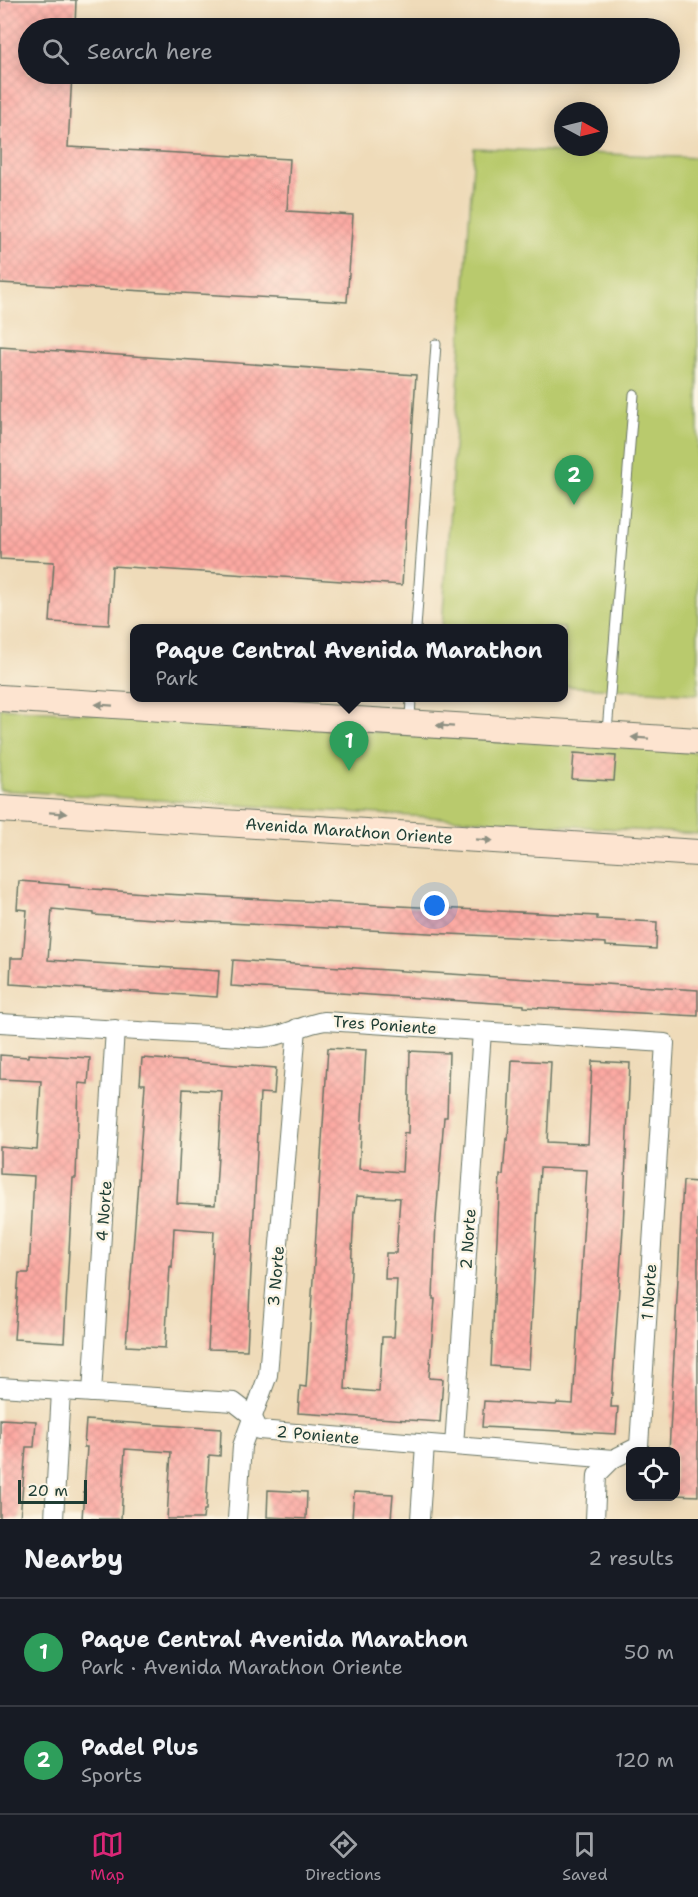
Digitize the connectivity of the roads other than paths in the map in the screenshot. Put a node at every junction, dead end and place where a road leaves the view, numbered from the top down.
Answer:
1 (436, 344) dead end
2 (634, 394) dead end
3 (416, 624) edge
4 (0, 698) edge
5 (411, 702) edge
6 (410, 724) junction
7 (607, 736) junction
8 (698, 741) edge
9 (0, 809) edge
10 (698, 854) edge
11 (0, 1023) edge
12 (297, 1028) junction
13 (115, 1029) junction
14 (482, 1031) junction
15 (665, 1043) joint
16 (0, 1387) edge
17 (61, 1391) junction
18 (92, 1393) junction
19 (252, 1416) junction
20 (425, 1444) junction
21 (454, 1446) junction
22 (613, 1460) junction
23 (54, 1519) edge
24 (237, 1519) edge
25 (420, 1519) edge
26 (595, 1519) edge

1 - 3 lane
2 - 7 lane
6 -> 4 main road
5 - 6 lane
7 -> 6 main road
8 -> 7 main road
9 -> 10 main road, Avenida Marathon Oriente
11 - 13 street, Tres Poniente
12 - 13 street, Tres Poniente
12 - 14 street, Tres Poniente
12 - 19 street, 3 Norte
13 - 18 street, 4 Norte
14 - 15 street, Tres Poniente
14 - 21 street, 2 Norte
15 - 22 street, 1 Norte
16 - 17 street, 2 Poniente
17 - 18 street, 2 Poniente
17 - 23 street
18 - 19 street, 2 Poniente
19 - 20 street, 2 Poniente
19 - 24 street, 3 Norte
20 - 21 street, 2 Poniente
20 - 25 street
21 - 22 street, 2 Poniente
22 - 26 street, 1 Norte

